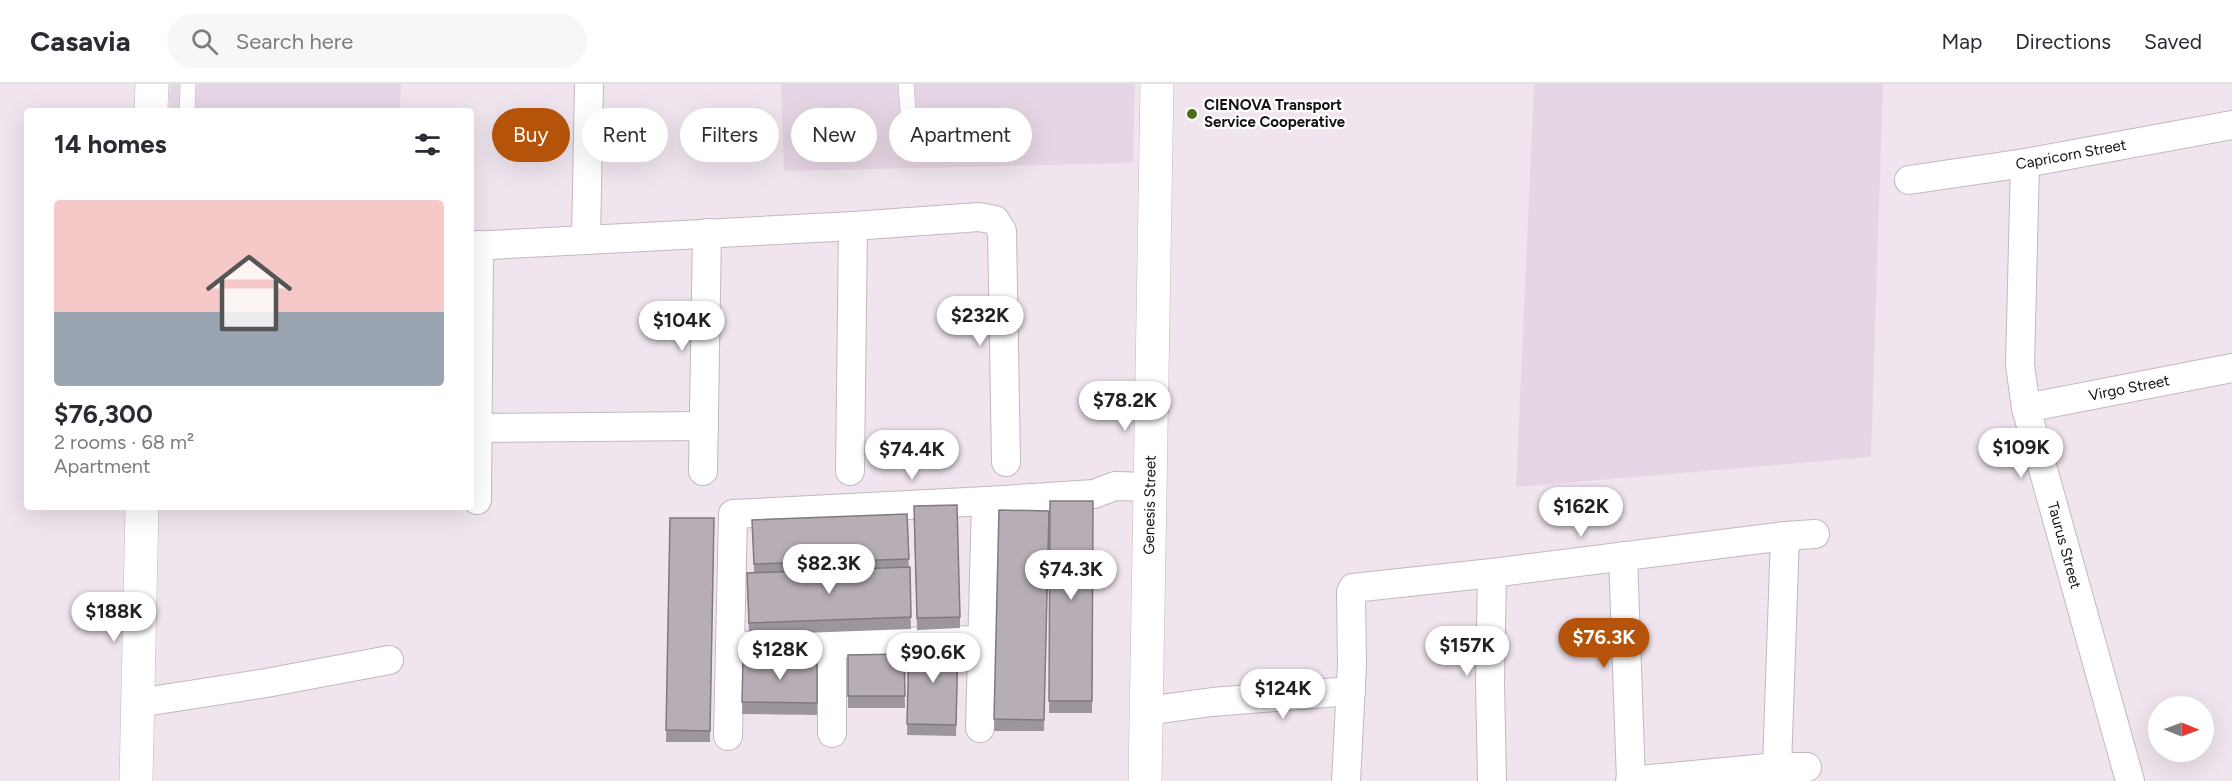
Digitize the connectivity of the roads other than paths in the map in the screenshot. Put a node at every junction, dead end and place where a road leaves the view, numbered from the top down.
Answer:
1 (152, 84) edge
2 (188, 84) edge
3 (589, 84) edge
4 (906, 84) edge
5 (1157, 84) edge
6 (151, 108) edge
7 (187, 108) edge
8 (907, 108) edge
9 (2232, 125) edge
10 (2025, 163) junction
11 (1909, 180) dead end
12 (853, 226) junction
13 (707, 233) junction
14 (586, 240) junction
15 (475, 246) edge
16 (2232, 368) edge
17 (2026, 408) junction
18 (704, 426) junction
19 (477, 428) junction
20 (1006, 462) dead end
21 (703, 471) dead end
22 (850, 471) dead end
23 (1150, 494) junction
24 (477, 500) dead end
25 (986, 501) junction
26 (142, 510) edge
27 (1815, 534) dead end
28 (1785, 536) junction
29 (1623, 556) junction
30 (1492, 573) junction
31 (982, 640) junction
32 (832, 644) junction
33 (730, 646) junction
34 (389, 660) dead end
35 (1351, 691) junction
36 (138, 702) junction
37 (1146, 711) junction
38 (980, 728) dead end
39 (832, 733) dead end
40 (728, 736) dead end
41 (1777, 767) junction
42 (1807, 767) dead end
43 (136, 781) edge
44 (1145, 781) edge
45 (1346, 781) edge
46 (1492, 781) edge
47 (1631, 781) edge
48 (2130, 781) edge

1 - 6 street
2 - 7 lane
3 - 14 street
4 - 8 lane
5 - 23 street, Genesis Street
9 - 10 street, Capricorn Street
10 - 11 street, Capricorn Street
10 - 17 street, Taurus Street
12 - 13 street
12 - 20 street
12 - 22 street
13 - 14 street
13 - 18 street
14 - 15 street
15 - 19 street
16 - 17 street, Virgo Street
17 - 48 street, Taurus Street
18 - 19 street
18 - 21 street
19 - 24 street
23 - 25 street
23 - 37 street, Genesis Street
25 - 31 street
25 - 33 street
26 - 36 street
27 - 28 street
28 - 29 street
28 - 41 street
29 - 30 street
29 - 47 street
30 - 35 street
30 - 46 street
31 - 32 street
31 - 38 street
32 - 33 street
32 - 39 street
33 - 40 street
34 - 36 street
35 - 37 street
35 - 45 street
36 - 43 street
37 - 44 street, Genesis Street
41 - 42 street
41 - 47 street

